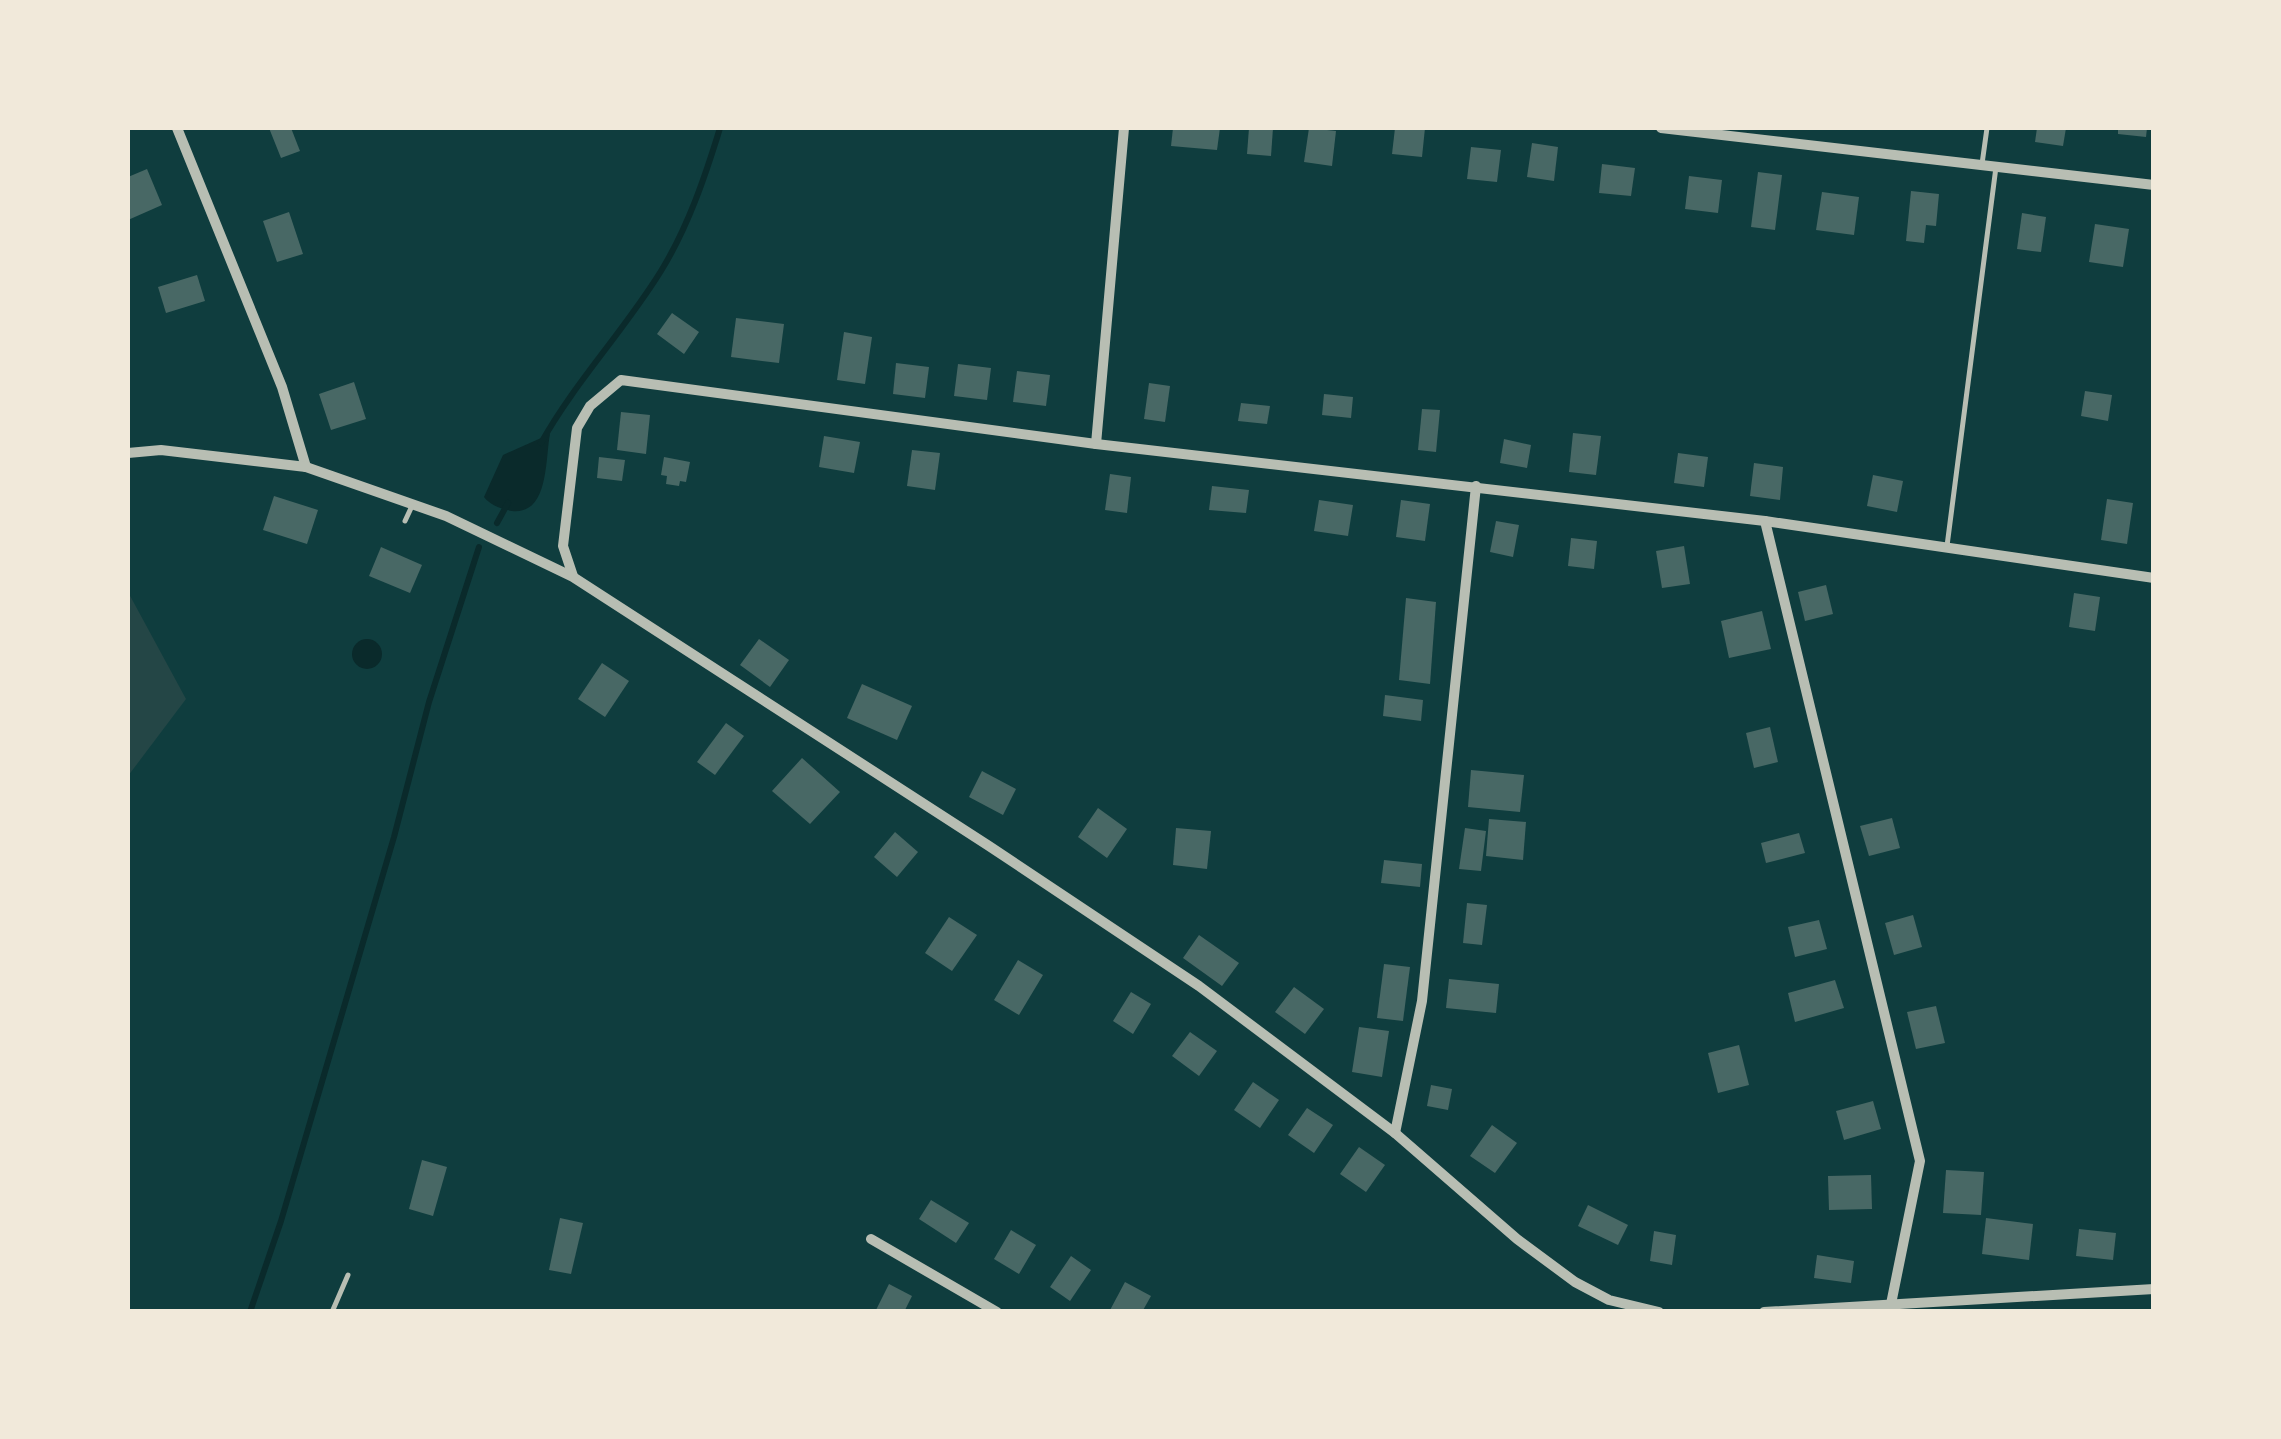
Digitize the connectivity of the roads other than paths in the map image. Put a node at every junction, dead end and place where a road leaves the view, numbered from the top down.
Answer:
1 (177, 128) edge
2 (1124, 128) edge
3 (1662, 128) edge
4 (1987, 128) edge
5 (1982, 165) junction
6 (1996, 167) junction
7 (2154, 186) edge
8 (1096, 444) junction
9 (128, 453) edge
10 (306, 468) junction
11 (1476, 486) junction
12 (413, 504) junction
13 (405, 521) dead end
14 (1765, 521) junction
15 (1947, 548) junction
16 (573, 577) junction
17 (2154, 578) edge
18 (1395, 1134) junction
19 (871, 1240) dead end
20 (348, 1275) dead end
21 (2154, 1290) edge
22 (1890, 1304) junction
23 (332, 1312) edge
24 (997, 1312) edge
25 (1659, 1312) edge
26 (1764, 1312) edge

1 - 10 street
2 - 8 street
3 - 5 street
4 - 5 lane
5 - 6 street
6 - 7 street
6 - 15 lane
8 - 11 street
8 - 16 street
9 - 10 street
10 - 12 street
11 - 14 street
11 - 18 street
12 - 13 lane
12 - 16 street
14 - 15 street
14 - 22 street
15 - 17 street
16 - 18 street
18 - 25 street
19 - 24 street
20 - 23 lane
21 - 22 street
22 - 26 street

